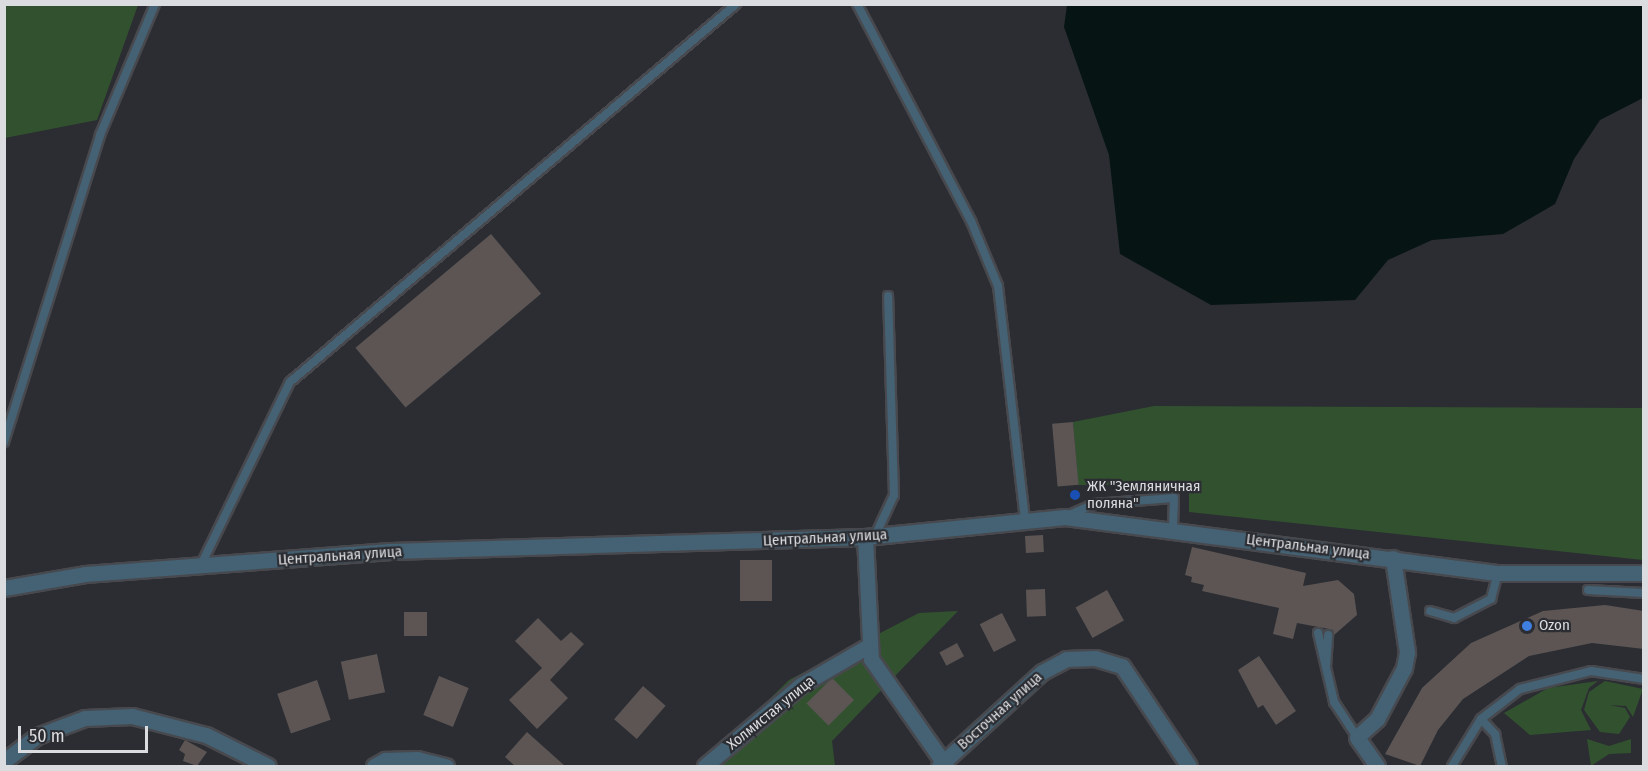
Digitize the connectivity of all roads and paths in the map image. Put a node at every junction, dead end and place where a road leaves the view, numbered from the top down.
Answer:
1 (155, 4) edge
2 (736, 4) edge
3 (857, 4) edge
4 (888, 296) dead end
5 (4, 442) edge
6 (1065, 517) junction
7 (1025, 519) junction
8 (1173, 530) junction
9 (870, 536) junction
10 (1393, 558) junction
11 (200, 566) junction
12 (1498, 573) junction
13 (1644, 573) edge
14 (4, 588) edge
15 (1588, 590) dead end
16 (1644, 593) edge
17 (1430, 611) dead end
18 (1318, 633) dead end
19 (1328, 635) dead end
20 (870, 645) junction
21 (1644, 679) edge
22 (1327, 684) junction
23 (1481, 719) junction
24 (1357, 737) junction
25 (4, 761) edge
26 (943, 765) edge
27 (268, 766) edge
28 (374, 766) edge
29 (446, 766) edge
30 (705, 766) edge
31 (1189, 766) edge
32 (1377, 766) edge
33 (1452, 766) edge
34 (1502, 766) edge

1 - 5 lane
2 - 11 lane
3 - 7 lane
4 - 9 lane
6 - 7 street, Центральная улица
6 - 8 street, Центральная улица
6 - 8 lane
7 - 9 street, Центральная улица
8 - 10 street, Центральная улица
9 - 11 street, Центральная улица
9 - 20 street
10 - 12 street, Центральная улица
10 - 24 street
11 - 14 street, Центральная улица
12 - 13 street, Центральная улица
12 - 17 lane
15 - 16 lane
18 - 22 lane
19 - 22 lane
20 - 26 street
20 - 30 street, Холмистая улица
21 - 23 lane
22 - 24 lane
23 - 33 lane
23 - 34 lane
24 - 32 street
25 - 27 street
26 - 31 street, Восточная улица
28 - 29 street

